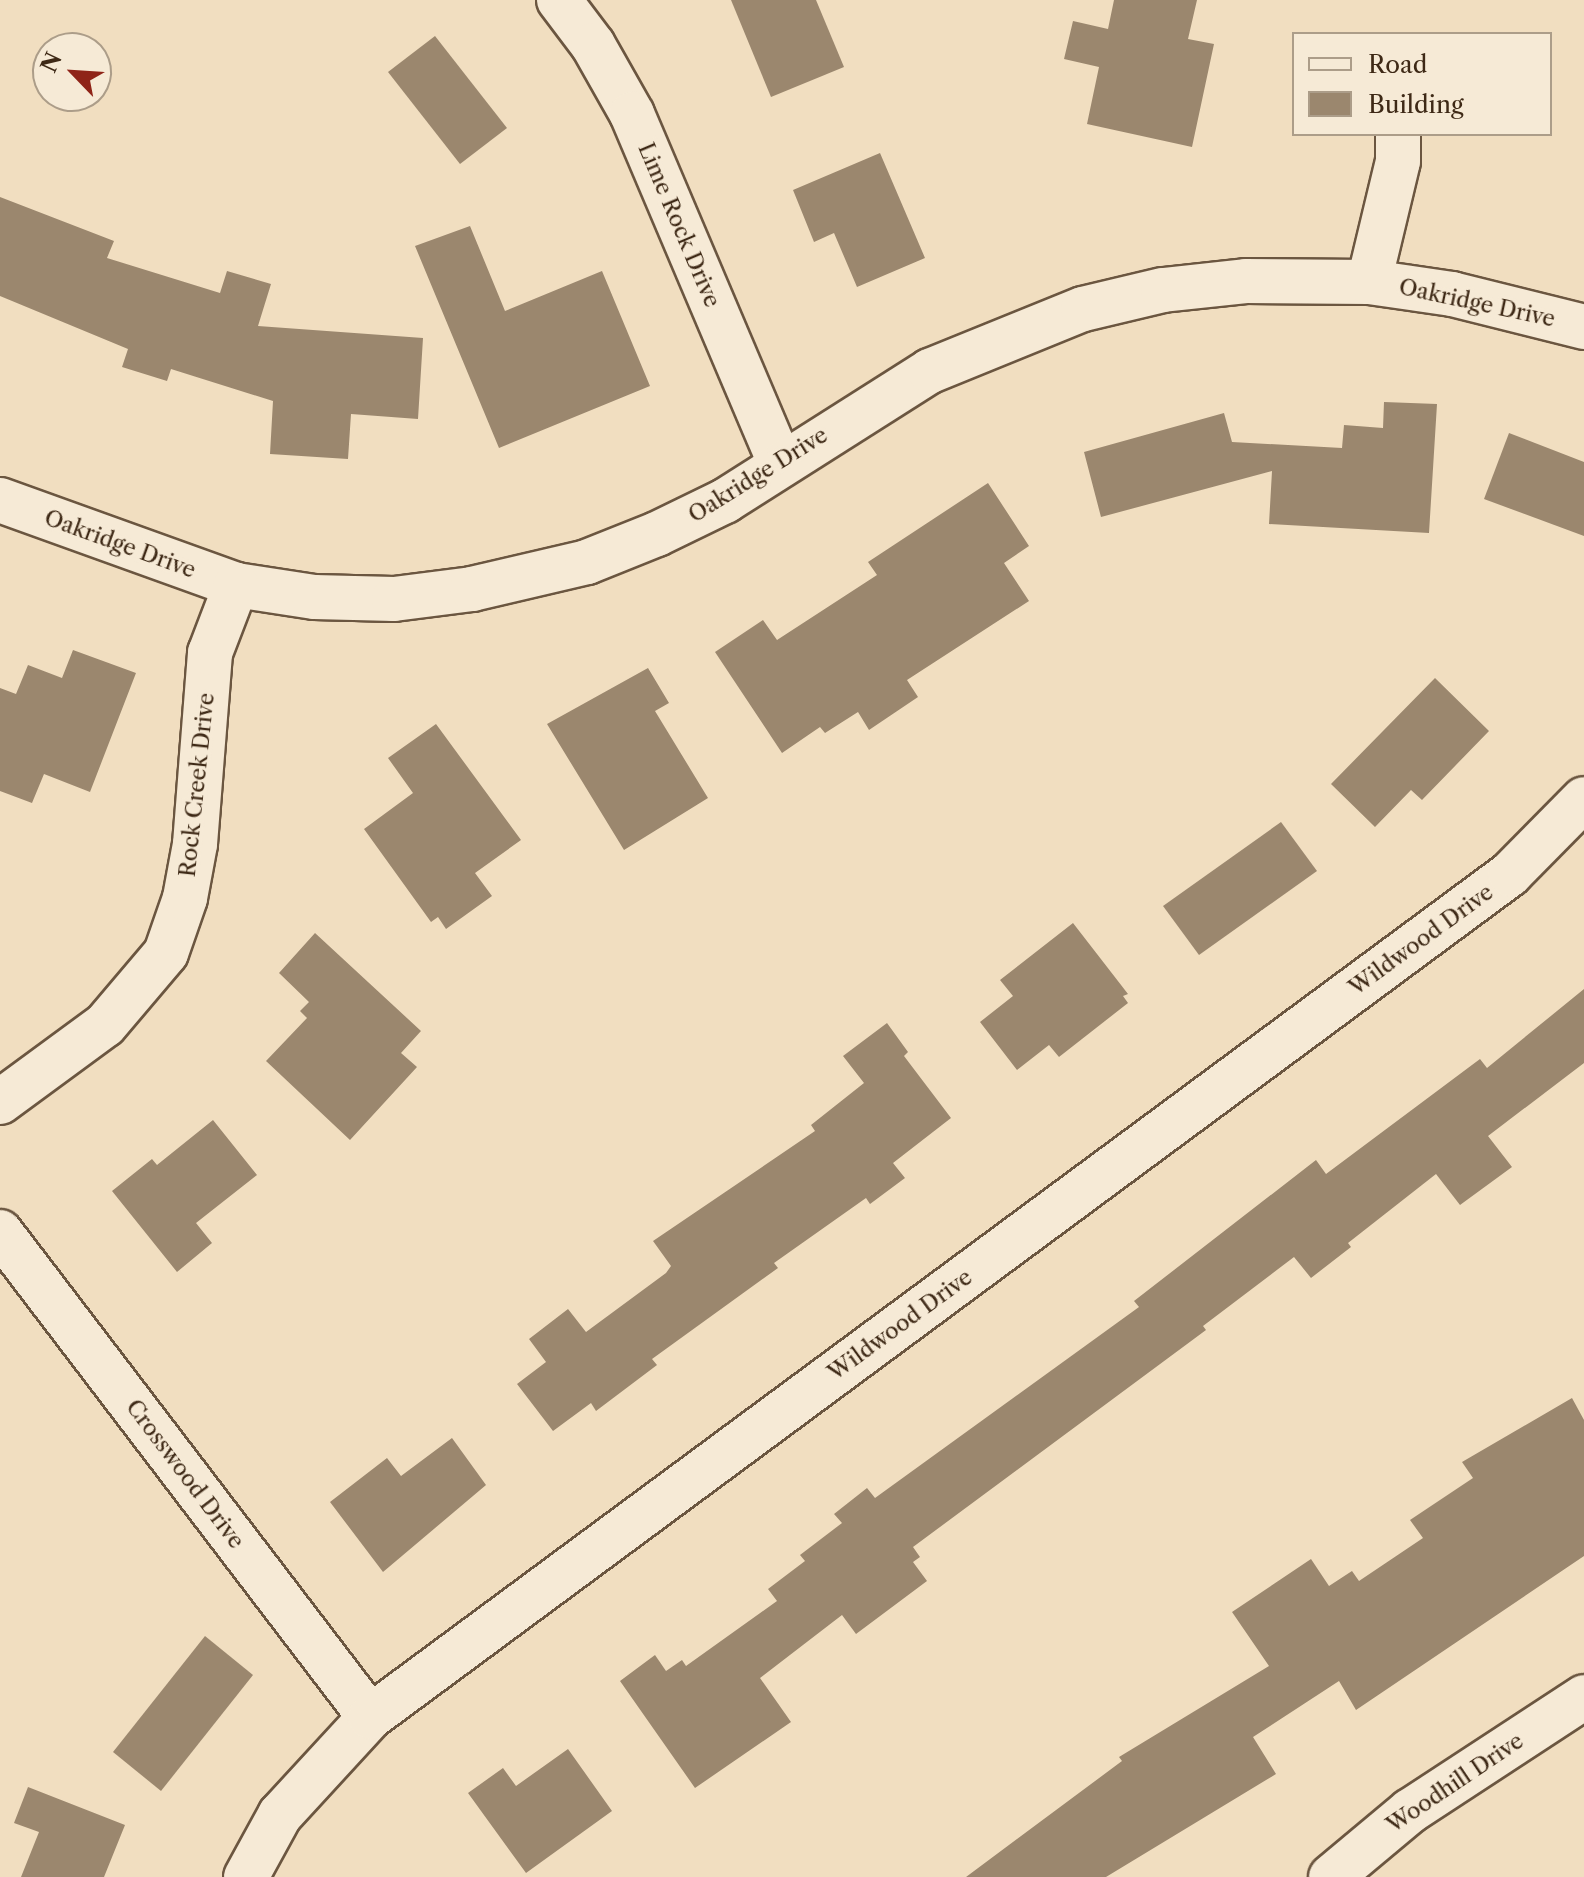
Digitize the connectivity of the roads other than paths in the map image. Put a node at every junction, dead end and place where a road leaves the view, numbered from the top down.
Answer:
1 (559, 0) edge
2 (1398, 136) edge
3 (1369, 282) junction
4 (1584, 327) edge
5 (779, 461) junction
6 (0, 500) edge
7 (236, 585) junction
8 (1584, 799) edge
9 (0, 1102) edge
10 (0, 1232) edge
11 (1584, 1697) edge
12 (370, 1717) junction
13 (246, 1877) edge
14 (1331, 1877) edge

1 - 5 street, Lime Rock Drive
2 - 3 street, Oakridge Drive
3 - 4 street, Oakridge Drive
3 - 5 street, Oakridge Drive
5 - 7 street, Oakridge Drive
6 - 7 street, Oakridge Drive
7 - 9 street, Rock Creek Drive
8 - 12 street, Wildwood Drive
10 - 12 street, Crosswood Drive
11 - 14 street, Woodhill Drive
12 - 13 street, Wildwood Drive

